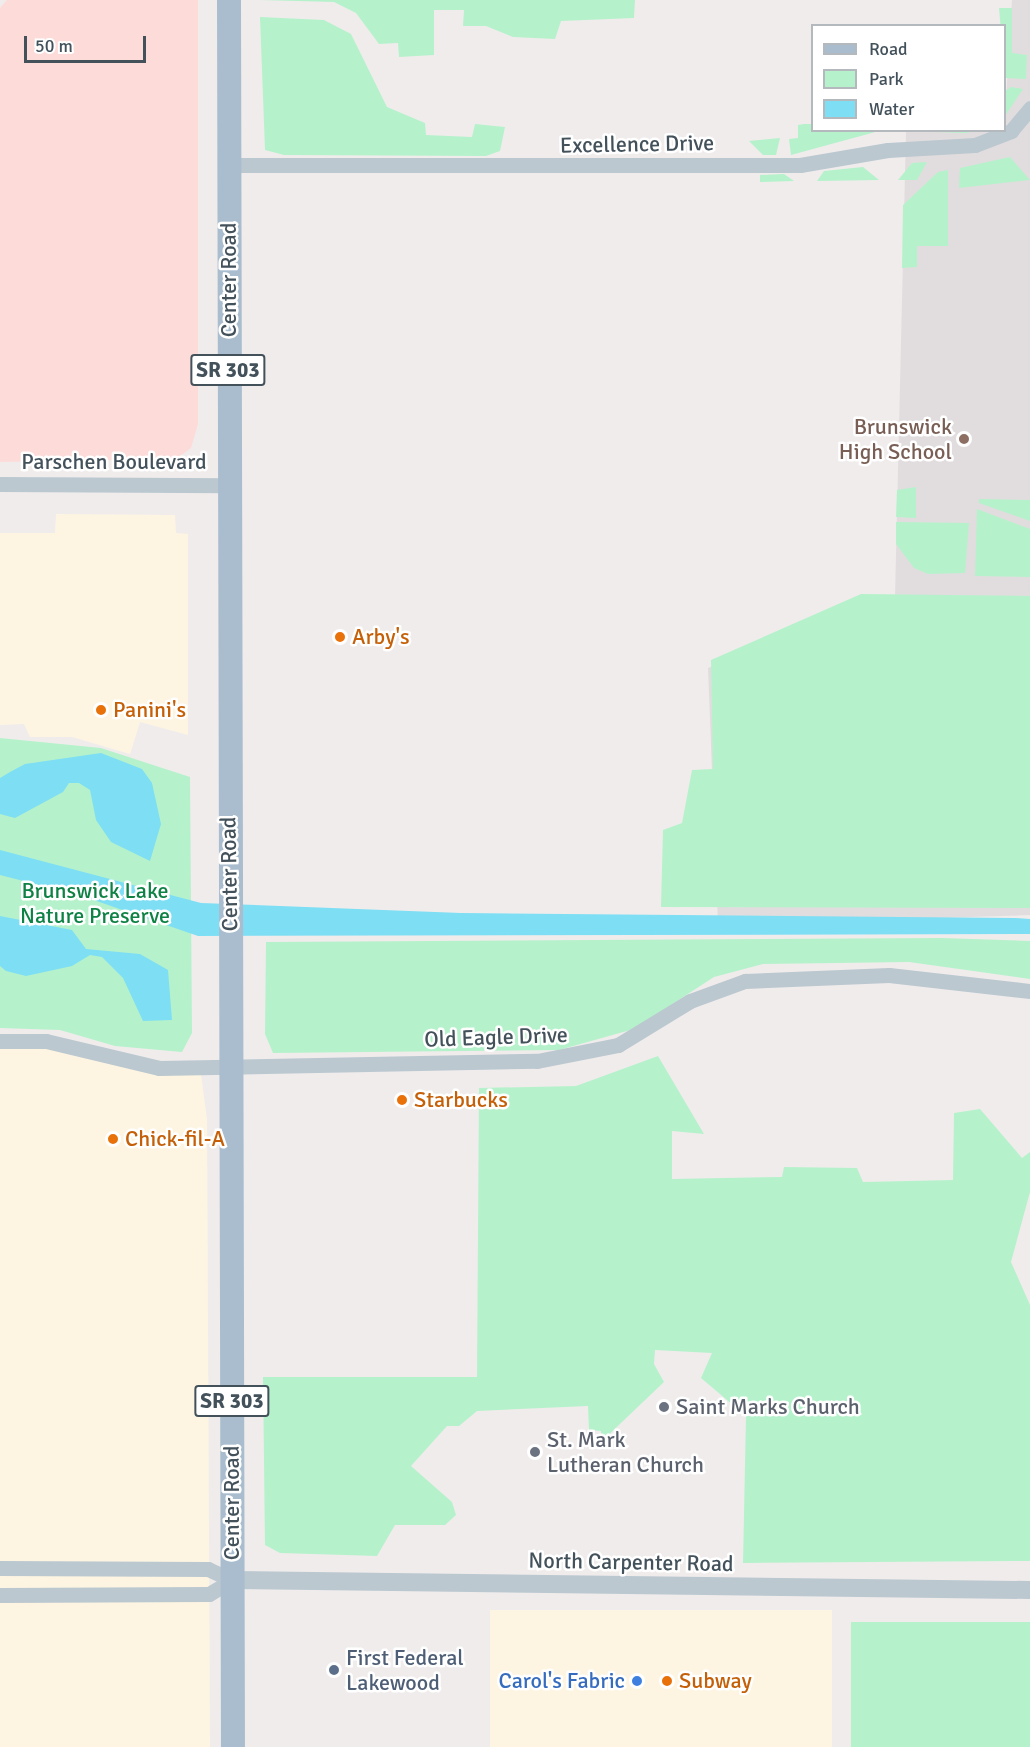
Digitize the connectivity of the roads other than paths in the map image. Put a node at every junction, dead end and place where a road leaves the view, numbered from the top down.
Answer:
1 (229, 0) edge
2 (1030, 108) edge
3 (229, 165) junction
4 (0, 484) edge
5 (228, 485) junction
6 (1030, 991) edge
7 (0, 1041) edge
8 (232, 1066) junction
9 (0, 1568) edge
10 (232, 1580) junction
11 (1030, 1590) edge
12 (0, 1595) edge
13 (233, 1747) edge

1 - 3 main road, Center Road / SR 303
2 - 3 street, Excellence Drive
3 - 5 main road, Center Road / SR 303
4 - 5 street, Parschen Boulevard
5 - 8 main road, Center Road / SR 303
6 - 8 street, Old Eagle Drive
7 - 8 street, Old Eagle Drive
8 - 10 main road, Center Road / SR 303
9 - 10 street
10 - 11 street, North Carpenter Road
10 - 12 street
10 - 13 main road, Center Road / SR 303

